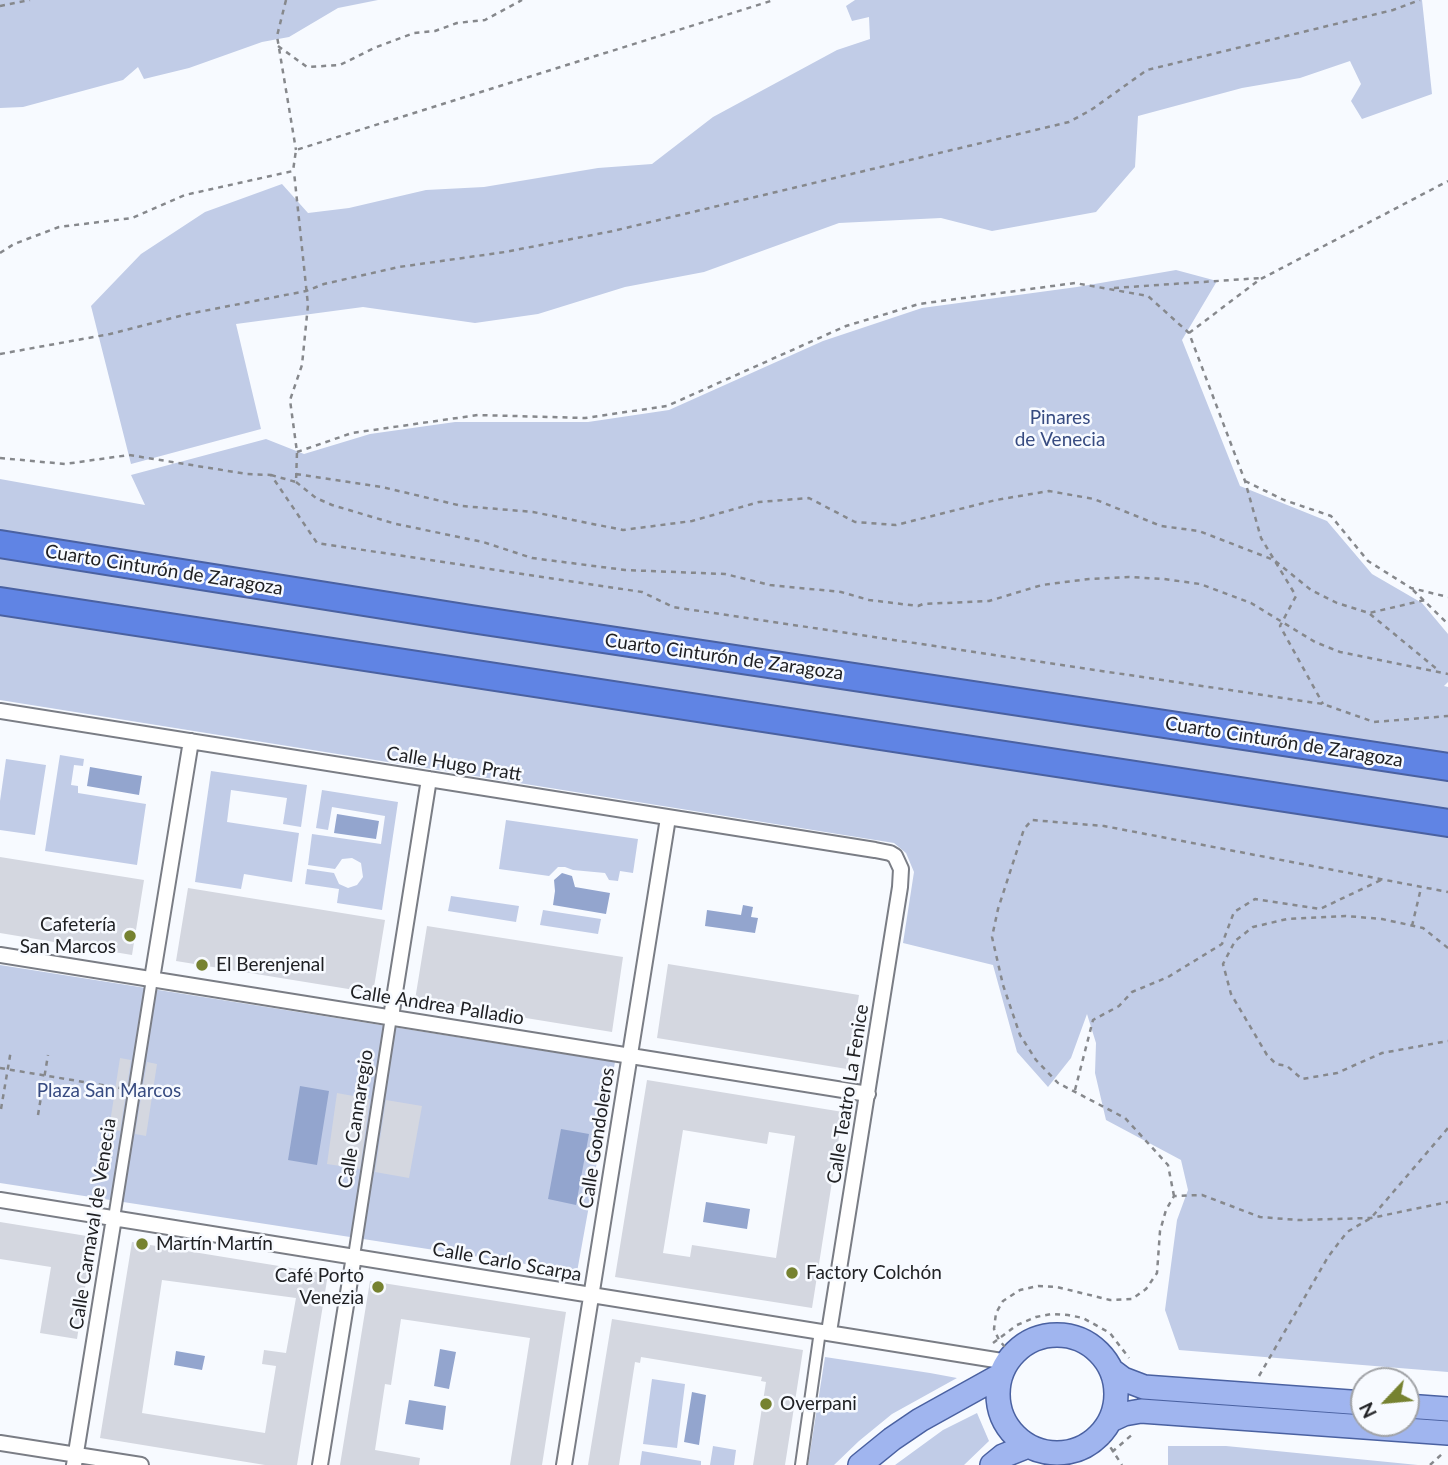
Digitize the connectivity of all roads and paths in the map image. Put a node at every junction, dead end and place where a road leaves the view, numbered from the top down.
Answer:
1 (30, 0) edge
2 (286, 0) edge
3 (522, 0) edge
4 (774, 0) edge
5 (1420, 0) edge
6 (0, 6) edge
7 (278, 46) junction
8 (296, 150) junction
9 (293, 171) junction
10 (1448, 181) edge
11 (0, 253) edge
12 (1264, 278) junction
13 (1107, 289) junction
14 (306, 291) junction
15 (1189, 333) junction
16 (0, 355) edge
17 (298, 452) junction
18 (0, 458) edge
19 (296, 474) junction
20 (271, 475) junction
21 (1245, 481) junction
22 (296, 482) junction
23 (0, 544) edge
24 (1274, 560) junction
25 (1411, 588) junction
26 (1448, 597) edge
27 (1424, 600) junction
28 (0, 601) edge
29 (1369, 613) junction
30 (1282, 621) junction
31 (1448, 624) edge
32 (1440, 672) junction
33 (1448, 674) edge
34 (1322, 704) junction
35 (0, 711) edge
36 (1448, 716) edge
37 (191, 741) junction
38 (1448, 767) edge
39 (429, 779) junction
40 (668, 818) junction
41 (1448, 823) edge
42 (899, 862) joint
43 (1381, 880) junction
44 (1422, 887) junction
45 (1448, 892) edge
46 (1412, 926) junction
47 (1448, 948) edge
48 (0, 955) edge
49 (152, 979) junction
50 (391, 1017) junction
51 (1448, 1041) edge
52 (11, 1050) dead end
53 (48, 1055) dead end
54 (630, 1056) junction
55 (0, 1068) edge
56 (8, 1069) junction
57 (44, 1075) junction
58 (134, 1090) junction
59 (1075, 1090) junction
60 (868, 1094) junction
61 (1, 1109) edge
62 (38, 1115) dead end
63 (1448, 1128) edge
64 (1174, 1196) junction
65 (0, 1200) edge
66 (1448, 1202) edge
67 (114, 1218) junction
68 (1371, 1218) junction
69 (354, 1256) junction
70 (591, 1296) junction
71 (825, 1332) junction
72 (986, 1345) dead end
73 (1005, 1358) junction
74 (1121, 1366) junction
75 (1259, 1377) dead end
76 (1350, 1402) edge
77 (1420, 1407) edge
78 (1448, 1409) edge
79 (1142, 1430) dead end
80 (1108, 1435) junction
81 (1446, 1442) edge
82 (0, 1443) edge
83 (1028, 1446) junction
84 (75, 1460) edge
85 (141, 1465) edge
86 (320, 1465) edge
87 (564, 1465) edge
88 (801, 1465) edge
89 (860, 1465) edge
90 (992, 1465) edge
91 (1122, 1465) edge
92 (1430, 1465) edge

1 - 6 path
2 - 7 path
3 - 7 path
4 - 8 path
5 - 14 path
7 - 8 path
8 - 9 path
9 - 11 path
9 - 14 path
10 - 12 path
12 - 13 path
12 - 15 path
13 - 15 path
13 - 17 path
14 - 16 path
14 - 17 path
15 - 21 path
17 - 19 path
18 - 20 path
19 - 22 path
19 - 24 path
20 - 22 path
20 - 34 path
21 - 24 path
21 - 25 path
22 - 30 path
23 - 38 highway, Cuarto Cinturón de Zaragoza
24 - 29 path
24 - 30 path
25 - 26 path
25 - 27 path
27 - 29 path
27 - 31 path
28 - 41 highway
29 - 32 path
30 - 32 path
30 - 34 path
32 - 33 path
34 - 36 path
35 - 37 street, Calle Hugo Pratt
37 - 39 street, Calle Hugo Pratt
37 - 49 street, Calle Carnaval de Venecia
39 - 40 street, Calle Hugo Pratt
39 - 50 street, Calle Cannaregio
40 - 42 street, Calle Hugo Pratt
40 - 54 street, Calle Gondoleros
42 - 60 street, Calle Teatro La Fenice
43 - 44 path
43 - 59 path
43 - 59 path
44 - 45 path
44 - 46 path
46 - 47 path
46 - 51 path
48 - 49 street, Calle Andrea Palladio
49 - 50 street, Calle Andrea Palladio
49 - 58 street, Calle Carnaval de Venecia
50 - 54 street, Calle Andrea Palladio
50 - 69 street, Calle Cannaregio
52 - 56 path
53 - 57 path
54 - 60 street, Calle Andrea Palladio
54 - 70 street, Calle Gondoleros
55 - 56 path
56 - 57 path
56 - 61 path
57 - 58 path
57 - 62 path
58 - 67 street, Calle Carnaval de Venecia
59 - 64 path
60 - 71 street, Calle Teatro La Fenice
63 - 68 path
64 - 68 path
64 - 73 path
65 - 67 street, Calle Carlo Scarpa
66 - 68 path
67 - 69 street, Calle Carlo Scarpa
67 - 84 street, Calle Carnaval de Venecia
68 - 75 path
69 - 70 street, Calle Carlo Scarpa
69 - 86 street, Calle Cannaregio
70 - 71 street, Calle Carlo Scarpa
70 - 87 street, Calle Gondoleros
71 - 73 street, Calle Carlo Scarpa
71 - 88 street, Calle Teatro La Fenice
72 - 73 path
73 - 74 main road
73 - 74 path
73 - 83 main road
73 - 89 main road
74 - 76 main road
74 - 80 main road
77 - 78 main road
79 - 80 path
80 - 81 main road
80 - 83 main road
80 - 91 path
81 - 92 path
82 - 84 street
83 - 90 main road
84 - 85 street

